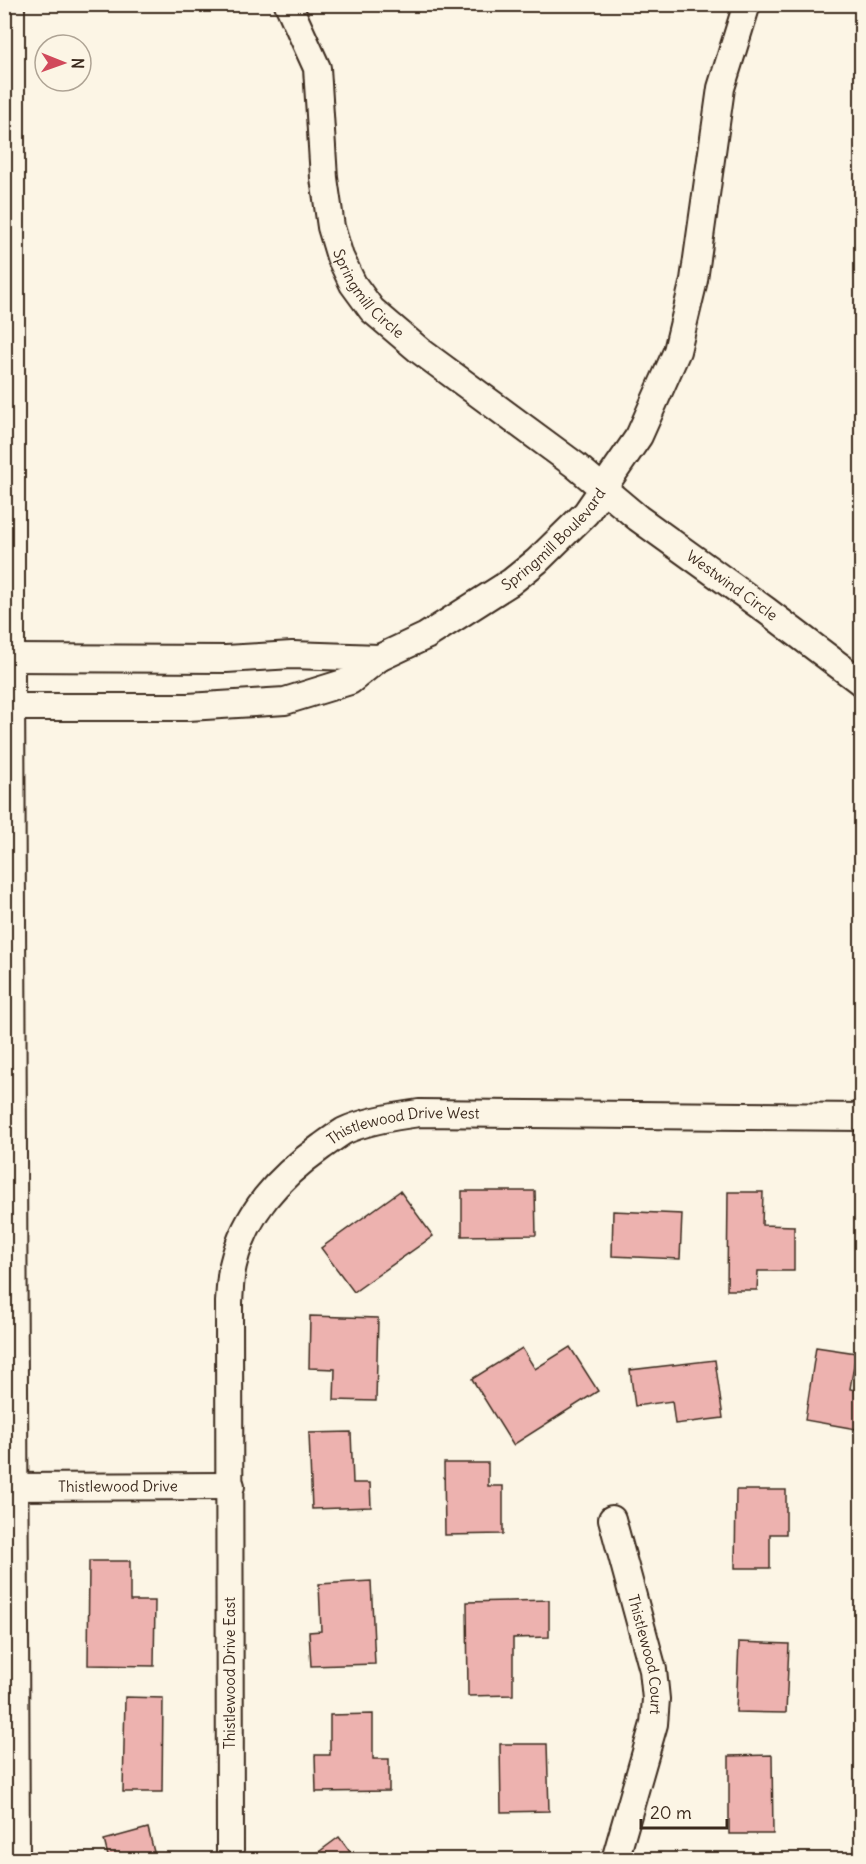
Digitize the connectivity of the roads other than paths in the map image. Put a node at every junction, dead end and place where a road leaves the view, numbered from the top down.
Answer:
1 (8, 4) edge
2 (288, 4) edge
3 (747, 4) edge
4 (6, 86) edge
5 (603, 488) junction
6 (8, 658) junction
7 (379, 658) junction
8 (861, 683) edge
9 (8, 707) junction
10 (861, 1117) edge
11 (231, 1486) junction
12 (8, 1487) edge
13 (612, 1520) dead end
14 (13, 1860) edge
15 (232, 1860) edge
16 (615, 1860) edge

1 - 4 street
2 - 5 street, Springmill Circle
3 - 5 street, Springmill Boulevard
4 - 6 street
5 - 7 street, Springmill Boulevard
5 - 8 street, Westwind Circle
6 - 7 street, Springmill Boulevard
6 - 9 street
7 - 9 street
9 - 12 street
10 - 11 street, Thistlewood Drive West
11 - 12 street, Thistlewood Drive
11 - 15 street, Thistlewood Drive East
12 - 14 street
13 - 16 street, Thistlewood Court

